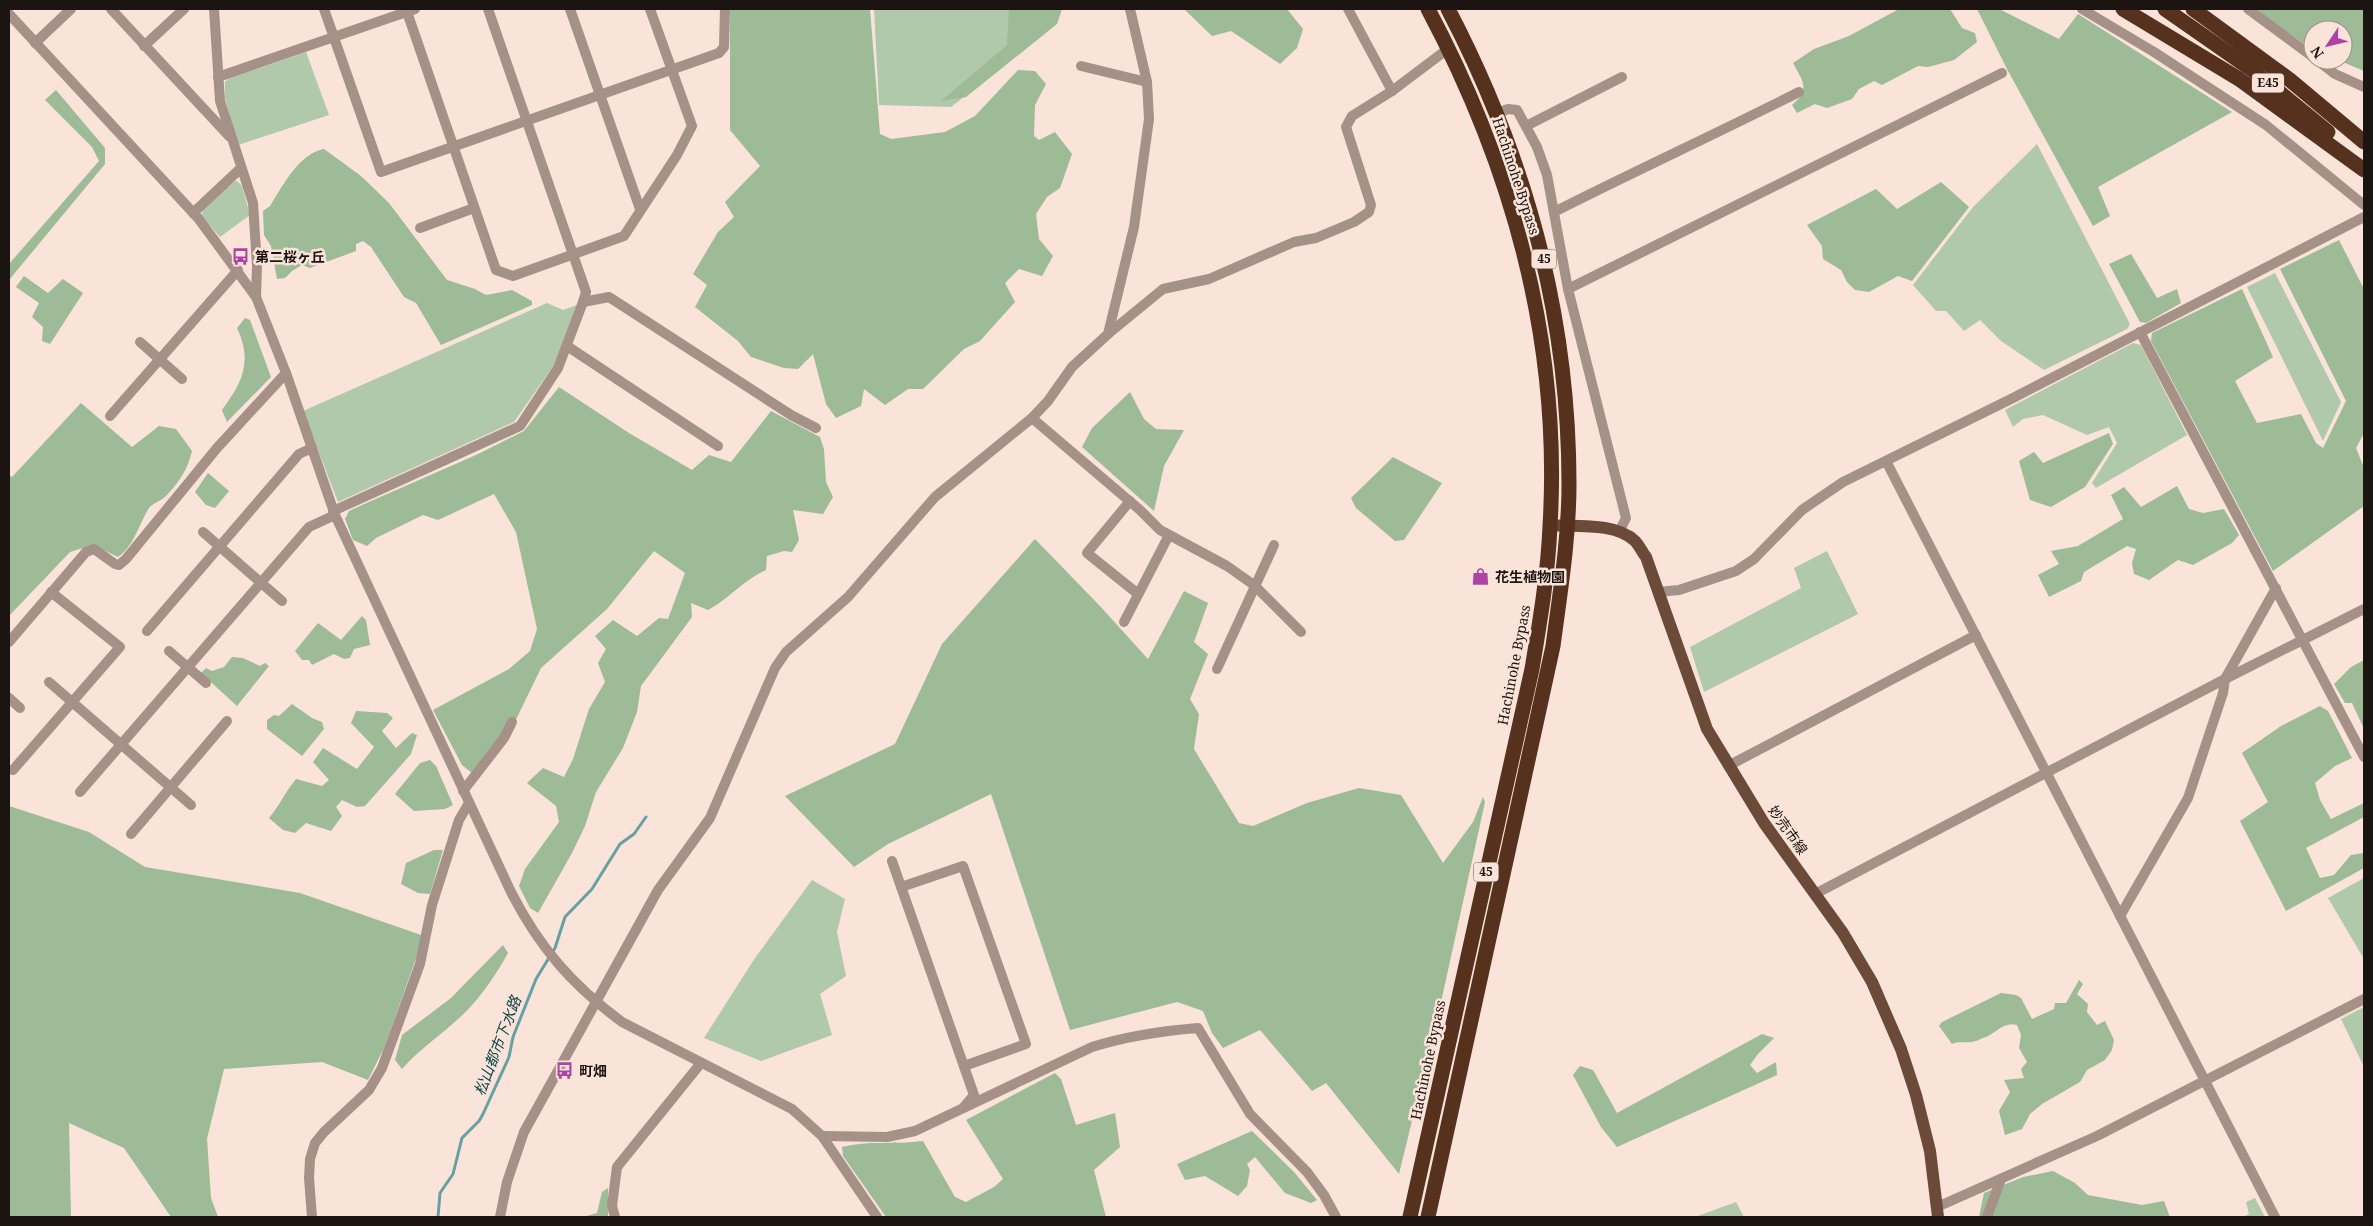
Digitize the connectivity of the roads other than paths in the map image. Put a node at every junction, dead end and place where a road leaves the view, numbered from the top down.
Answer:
1 (71, 9) edge
2 (110, 9) edge
3 (184, 9) edge
4 (214, 9) edge
5 (324, 9) edge
6 (488, 9) edge
7 (570, 9) edge
8 (650, 9) edge
9 (725, 9) edge
10 (1130, 9) edge
11 (1348, 9) edge
12 (1428, 9) edge
13 (1448, 9) edge
14 (2082, 9) edge
15 (2123, 9) edge
16 (2164, 9) edge
17 (2193, 9) edge
18 (2248, 9) edge
19 (409, 10) edge
20 (9, 14) edge
21 (334, 37) junction
22 (35, 43) junction
23 (144, 46) junction
24 (1449, 48) junction
25 (2303, 50) edge
26 (1081, 66) dead end
27 (672, 70) junction
28 (2330, 70) edge
29 (2002, 73) dead end
30 (218, 76) junction
31 (1622, 77) dead end
32 (1147, 82) junction
33 (2364, 87) edge
34 (1392, 90) junction
35 (1799, 92) dead end
36 (600, 95) junction
37 (1498, 113) junction
38 (526, 121) junction
39 (1526, 126) junction
40 (230, 136) junction
41 (2364, 142) edge
42 (453, 146) junction
43 (2364, 165) edge
44 (240, 168) junction
45 (2364, 170) edge
46 (2364, 205) edge
47 (474, 208) junction
48 (640, 209) junction
49 (1554, 212) junction
50 (193, 213) junction
51 (2364, 217) edge
52 (420, 228) dead end
53 (573, 255) junction
54 (238, 270) junction
55 (1568, 288) junction
56 (256, 297) junction
57 (584, 302) junction
58 (2140, 332) junction
59 (1108, 334) junction
60 (140, 342) dead end
61 (567, 346) junction
62 (160, 360) junction
63 (286, 373) junction
64 (182, 379) dead end
65 (110, 416) dead end
66 (1032, 418) junction
67 (816, 428) dead end
68 (718, 446) dead end
69 (312, 448) junction
70 (1886, 461) junction
71 (1130, 502) junction
72 (334, 513) junction
73 (1550, 525) junction
74 (1567, 526) junction
75 (203, 532) dead end
76 (1619, 532) junction
77 (1169, 535) junction
78 (1274, 545) dead end
79 (220, 546) junction
80 (262, 584) junction
81 (1254, 585) junction
82 (2276, 588) junction
83 (51, 592) junction
84 (1658, 592) junction
85 (1138, 594) junction
86 (282, 601) dead end
87 (2364, 609) edge
88 (1124, 622) dead end
89 (147, 631) dead end
90 (1301, 632) dead end
91 (1976, 635) junction
92 (2303, 641) junction
93 (9, 642) edge
94 (169, 651) dead end
95 (187, 667) junction
96 (1217, 668) dead end
97 (2224, 679) junction
98 (49, 682) dead end
99 (206, 683) dead end
100 (9, 698) edge
101 (73, 702) junction
102 (20, 708) dead end
103 (227, 721) dead end
104 (512, 722) dead end
105 (122, 744) junction
106 (2364, 757) edge
107 (1728, 766) junction
108 (13, 770) dead end
109 (2046, 772) junction
110 (171, 787) junction
111 (463, 791) junction
112 (80, 792) dead end
113 (469, 803) junction
114 (191, 805) dead end
115 (131, 834) dead end
116 (892, 861) dead end
117 (901, 886) junction
118 (1815, 894) junction
119 (2120, 916) junction
120 (2364, 999) edge
121 (597, 1004) junction
122 (701, 1063) junction
123 (964, 1066) junction
124 (2206, 1080) junction
125 (962, 1110) junction
126 (822, 1136) junction
127 (2001, 1179) junction
128 (1938, 1212) edge
129 (312, 1217) edge
130 (500, 1217) edge
131 (615, 1217) edge
132 (878, 1217) edge
133 (1336, 1217) edge
134 (1410, 1217) edge
135 (1428, 1217) edge
136 (1987, 1217) edge
137 (2275, 1217) edge

1 - 22 street
2 - 23 street
3 - 23 street
4 - 30 street
5 - 21 street
6 - 38 street
7 - 36 street
8 - 27 street
9 - 27 street
10 - 32 street
11 - 34 street
12 - 24 highway, Hachinohe Bypass / 45
13 - 37 highway, Hachinohe Bypass / 45
14 - 46 street
15 - 45 highway
16 - 43 highway, E45
17 - 41 highway, E45
18 - 25 street
19 - 21 street
19 - 42 street
20 - 22 street
21 - 30 street
21 - 42 street
22 - 50 street
23 - 40 street
24 - 34 street
24 - 73 highway, Hachinohe Bypass / 45
26 - 32 street
27 - 36 street
27 - 48 street
28 - 33 street
29 - 55 street
30 - 40 street
31 - 39 street
32 - 59 street
34 - 59 street
35 - 49 street
36 - 38 street
36 - 48 street
37 - 39 street
37 - 74 highway, Hachinohe Bypass / 45
38 - 42 street
38 - 53 street
39 - 49 street
40 - 44 street
42 - 47 street
44 - 50 street
44 - 56 street
47 - 52 street
47 - 53 street
48 - 53 street
49 - 55 street
50 - 54 street
51 - 58 street
53 - 57 street
54 - 56 street
54 - 62 street
55 - 76 street
56 - 63 street
57 - 61 street
57 - 67 street
58 - 70 street
58 - 82 street
59 - 66 street
60 - 62 street
61 - 68 street
61 - 72 street
62 - 64 street
62 - 65 street
63 - 69 street
63 - 83 street
66 - 71 street
66 - 121 street
69 - 72 street
69 - 79 street
70 - 84 street
70 - 91 street
71 - 77 street
71 - 85 street
72 - 80 street
72 - 111 street
73 - 74 main road, 妙売市線
73 - 134 highway, Hachinohe Bypass / 45
74 - 76 main road, 妙売市線
74 - 135 highway, Hachinohe Bypass / 45
75 - 79 street
76 - 84 main road, 妙売市線
77 - 81 street
77 - 85 street
78 - 81 street
79 - 80 street
79 - 89 street
80 - 86 street
80 - 95 street
81 - 90 street
81 - 96 street
82 - 92 street
82 - 97 street
83 - 93 street
83 - 101 street
84 - 107 main road, 妙売市線
85 - 88 street
87 - 92 street
91 - 107 street
91 - 109 street
92 - 97 street
92 - 106 street
94 - 95 street
95 - 99 street
95 - 105 street
97 - 109 street
97 - 119 street
98 - 101 street
100 - 102 street
101 - 105 street
101 - 108 street
103 - 110 street
104 - 111 street
105 - 110 street
105 - 112 street
107 - 118 main road, 妙売市線
109 - 118 street
109 - 119 street
110 - 114 street
110 - 115 street
111 - 113 street
113 - 121 street
113 - 129 street
116 - 117 street
117 - 123 street
117 - 123 street
118 - 128 main road, 妙売市線
119 - 124 street
120 - 124 street
121 - 122 street
121 - 130 street
122 - 126 street
122 - 131 street
123 - 125 street
124 - 127 street
124 - 137 street
125 - 126 street
125 - 133 street
126 - 132 street
127 - 128 street
127 - 136 street

